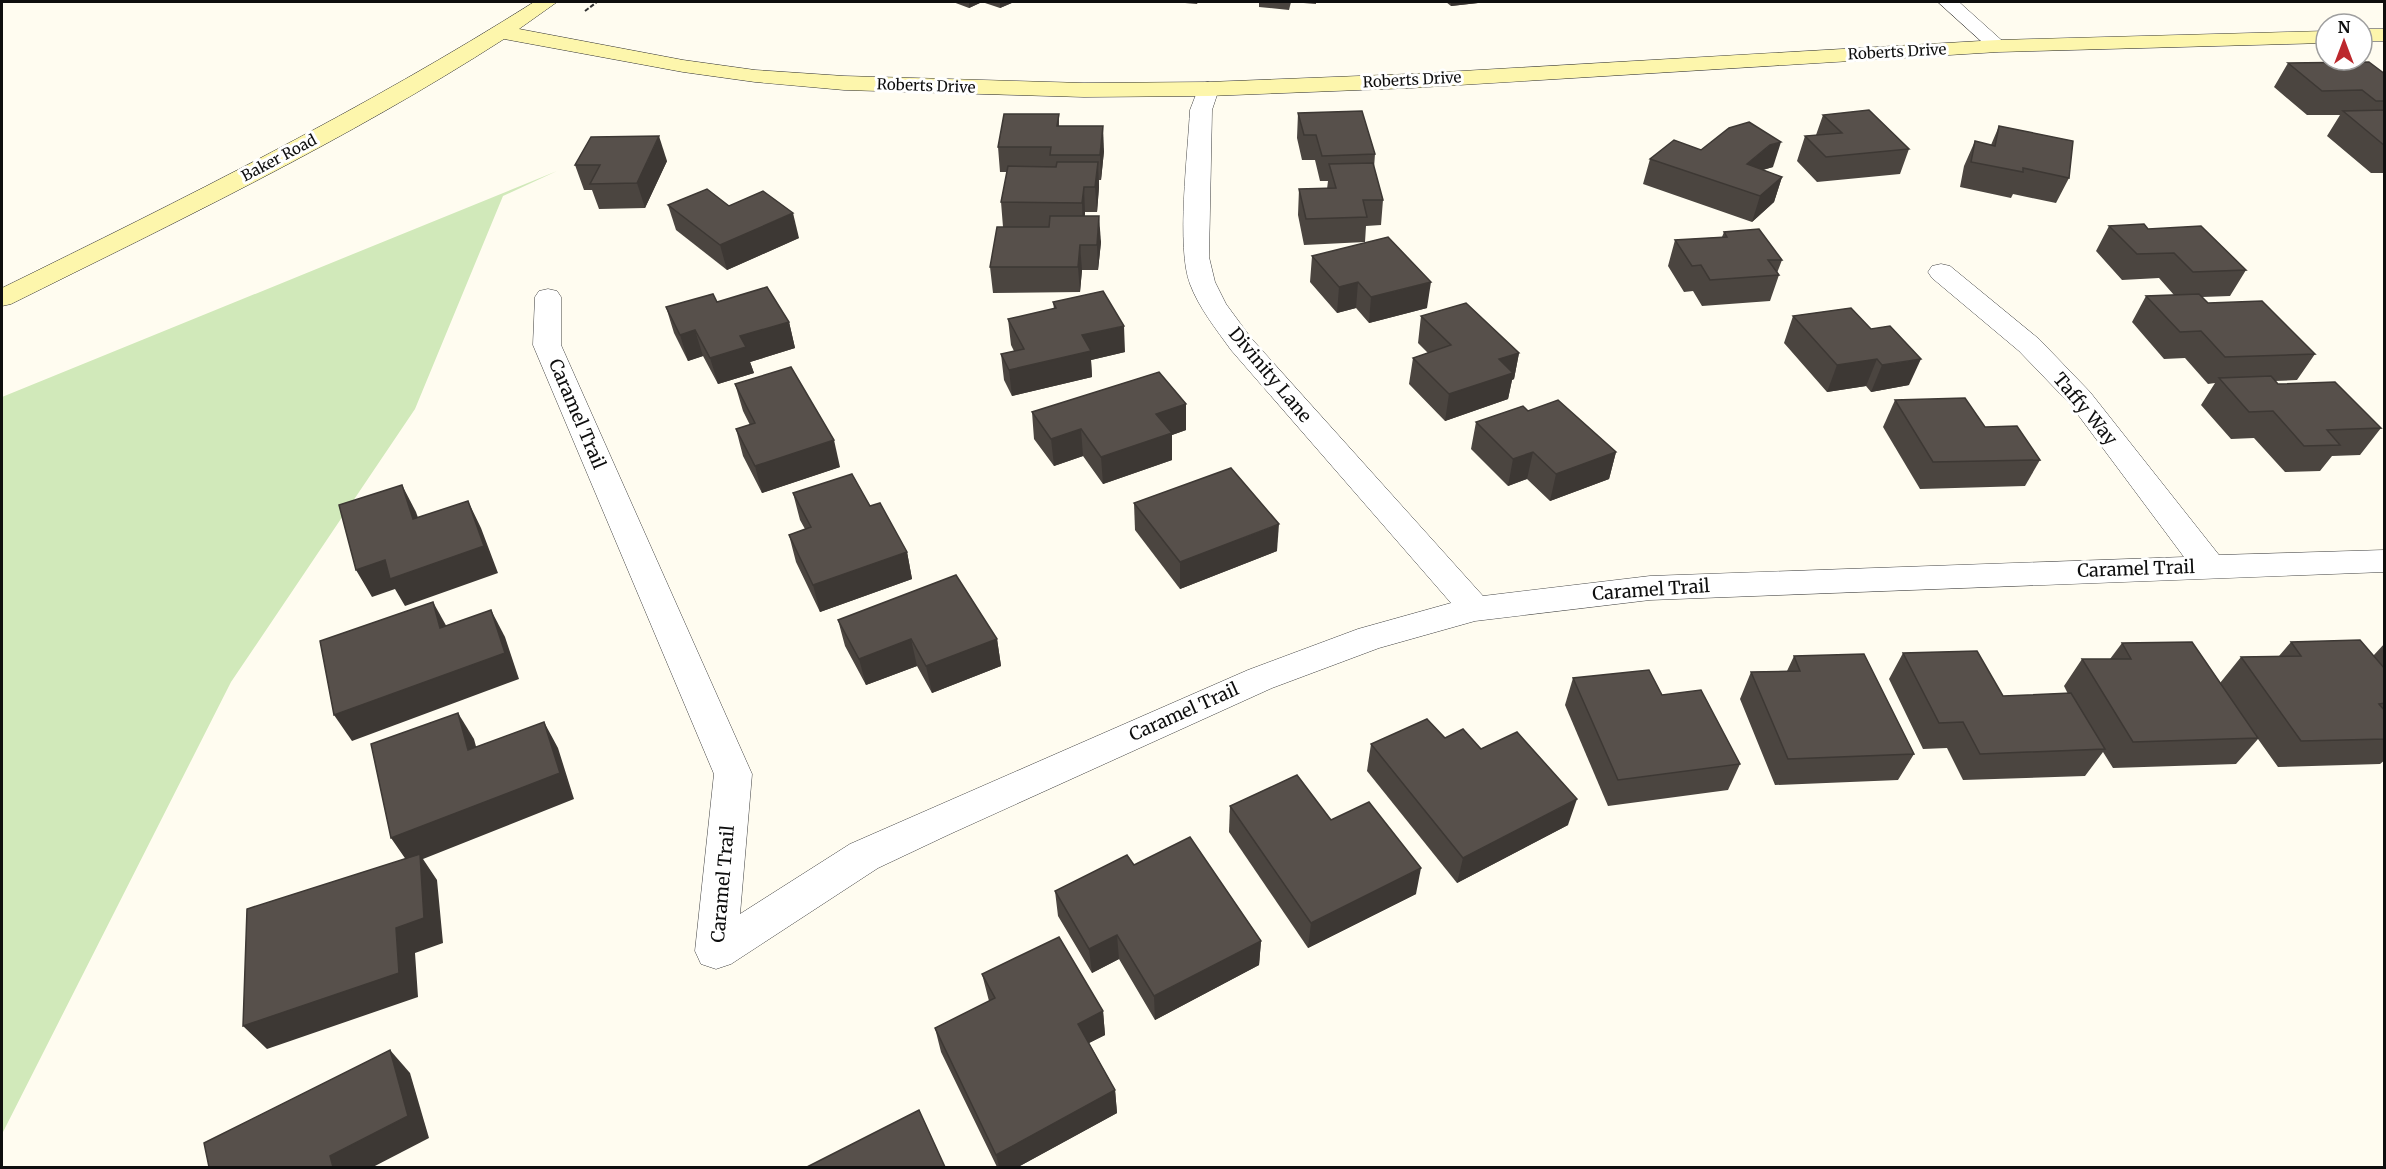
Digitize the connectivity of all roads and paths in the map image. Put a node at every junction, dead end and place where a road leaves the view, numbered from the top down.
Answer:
1 (547, 2) edge
2 (1948, 2) edge
3 (501, 32) junction
4 (2314, 36) edge
5 (1998, 46) junction
6 (1208, 89) junction
7 (1941, 272) dead end
8 (2, 297) edge
9 (548, 297) dead end
10 (2385, 561) edge
11 (2209, 566) junction
12 (1475, 609) junction

1 - 3 street, Baker Road
2 - 5 street
3 - 6 street, Roberts Drive
3 - 8 street, Baker Road
4 - 5 street, Roberts Drive
5 - 6 street, Roberts Drive
6 - 12 street, Divinity Lane
7 - 11 street, Taffy Way
9 - 12 street, Caramel Trail
10 - 11 street, Caramel Trail
11 - 12 street, Caramel Trail

